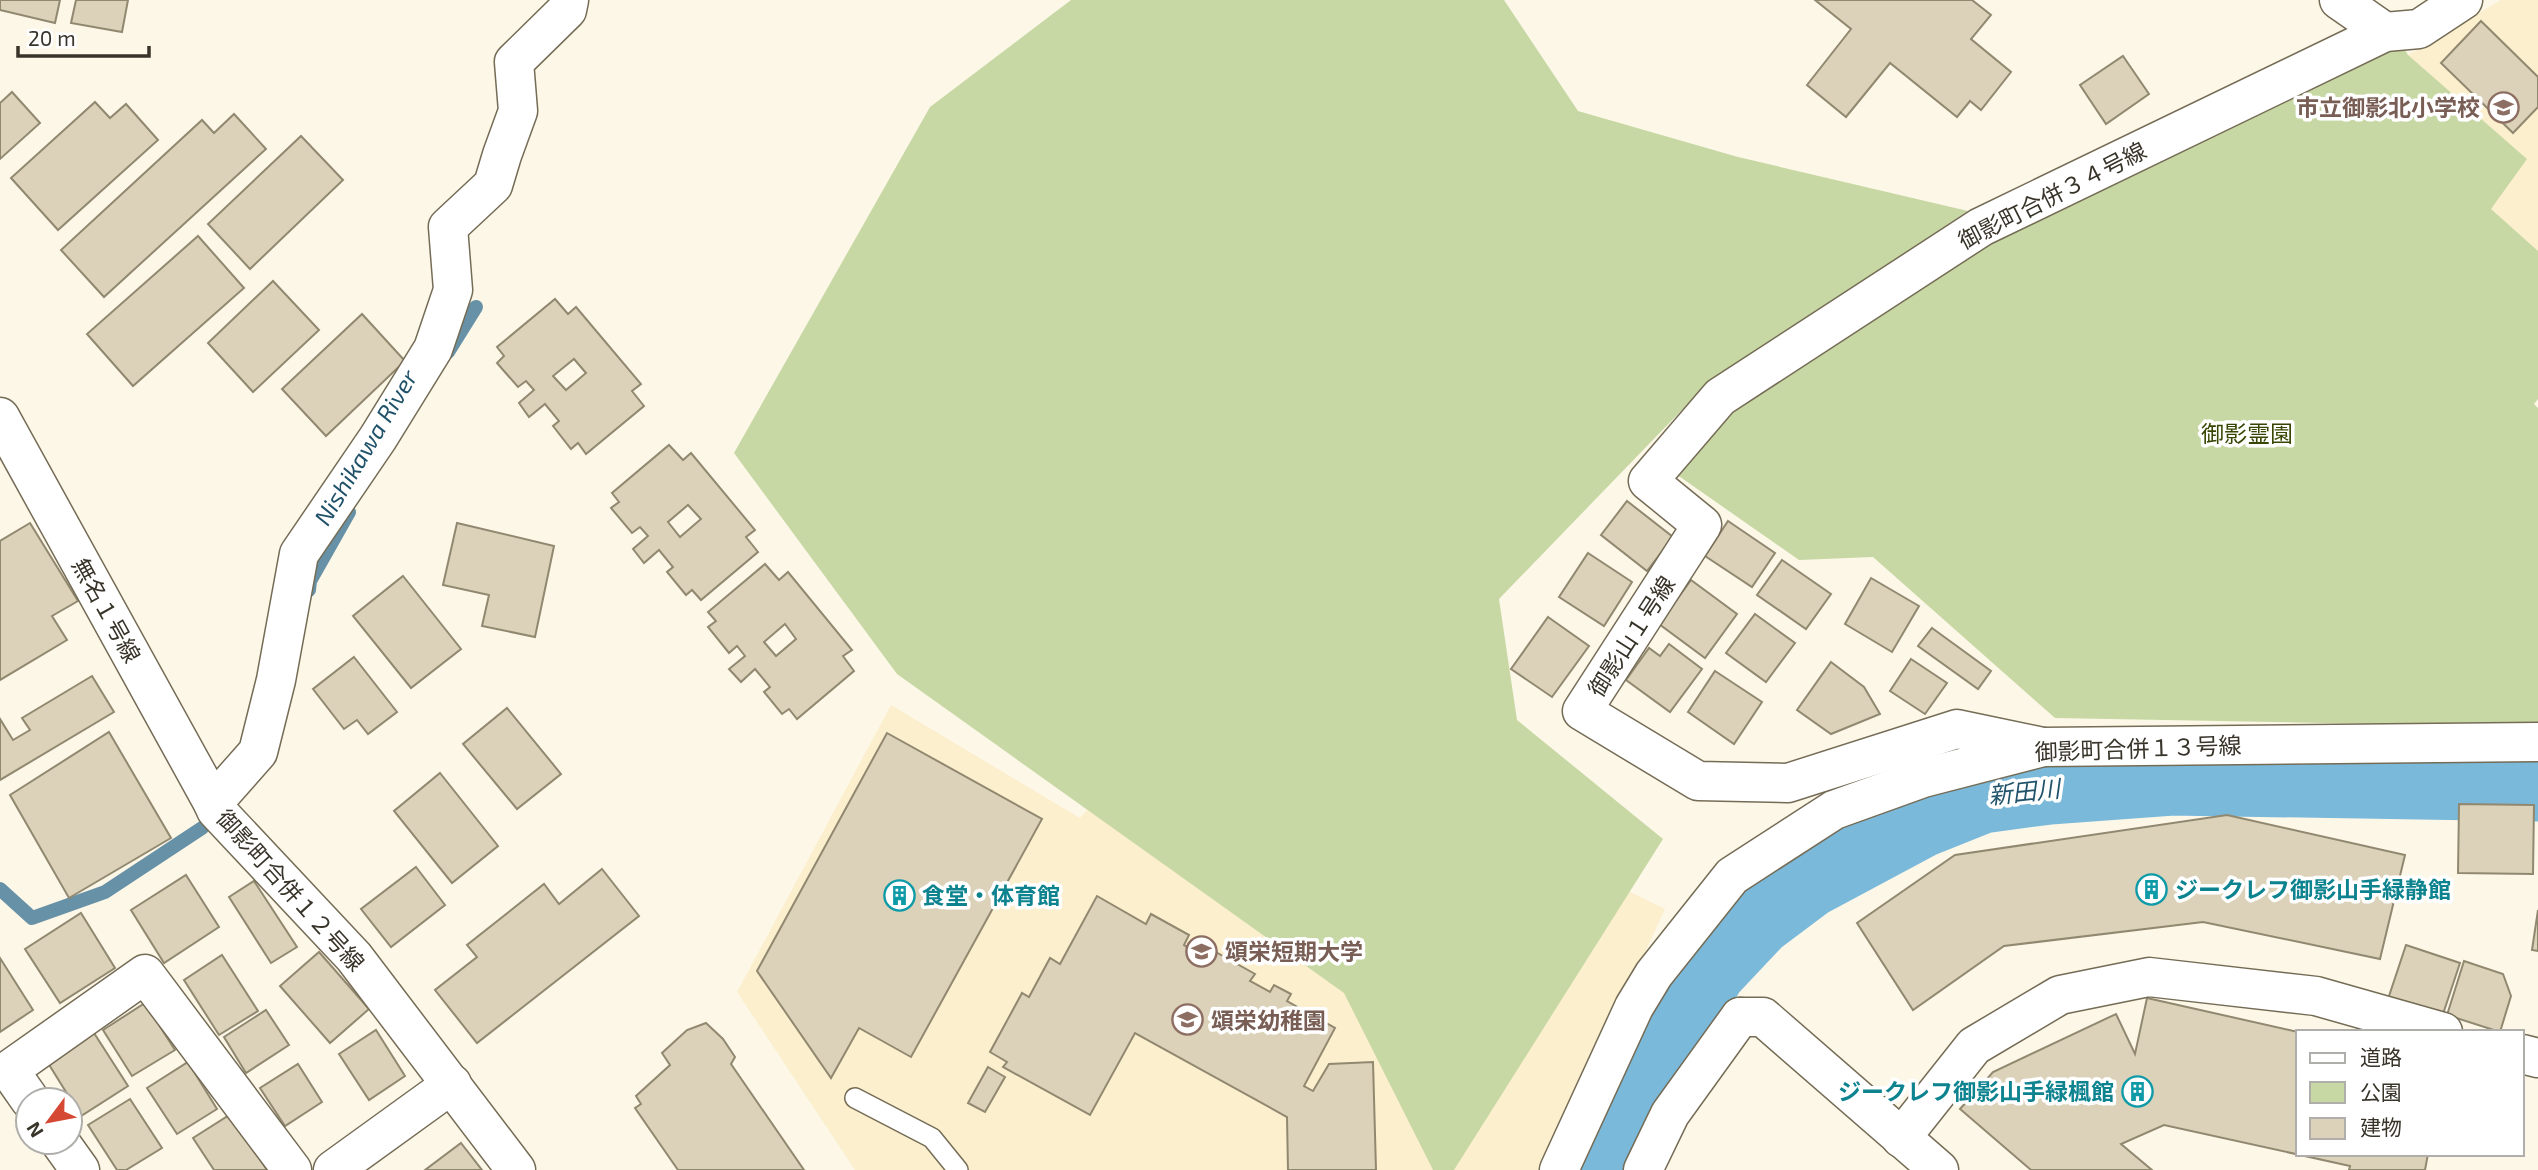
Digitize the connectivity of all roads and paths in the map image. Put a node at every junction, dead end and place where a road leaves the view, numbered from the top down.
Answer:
1 (569, 0) edge
2 (2339, 0) edge
3 (2463, 0) edge
4 (2385, 32) junction
5 (0, 417) edge
6 (1648, 481) joint
7 (2538, 742) edge
8 (2043, 747) junction
9 (213, 803) junction
10 (2435, 1030) edge
11 (452, 1084) junction
12 (20, 1086) edge
13 (855, 1098) dead end
14 (1901, 1138) junction
15 (292, 1170) edge
16 (333, 1170) edge
17 (516, 1170) edge
18 (958, 1170) edge
19 (1559, 1170) edge
20 (1643, 1170) edge
21 (1939, 1170) edge

1 - 9 street, 御影町合併１２号線
2 - 4 street
3 - 4 street, 御影町合併３４号線
4 - 6 street, 御影町合併３４号線
5 - 9 street, 無名１号線
6 - 8 street, 御影山１号線
7 - 8 street, 御影町合併１３号線
8 - 19 street, 御影町合併１３号線
9 - 11 street, 御影町合併１２号線
10 - 14 street
11 - 16 street
11 - 17 street, 御影町合併１２号線
12 - 15 street
13 - 18 lane
14 - 20 street
14 - 21 street

